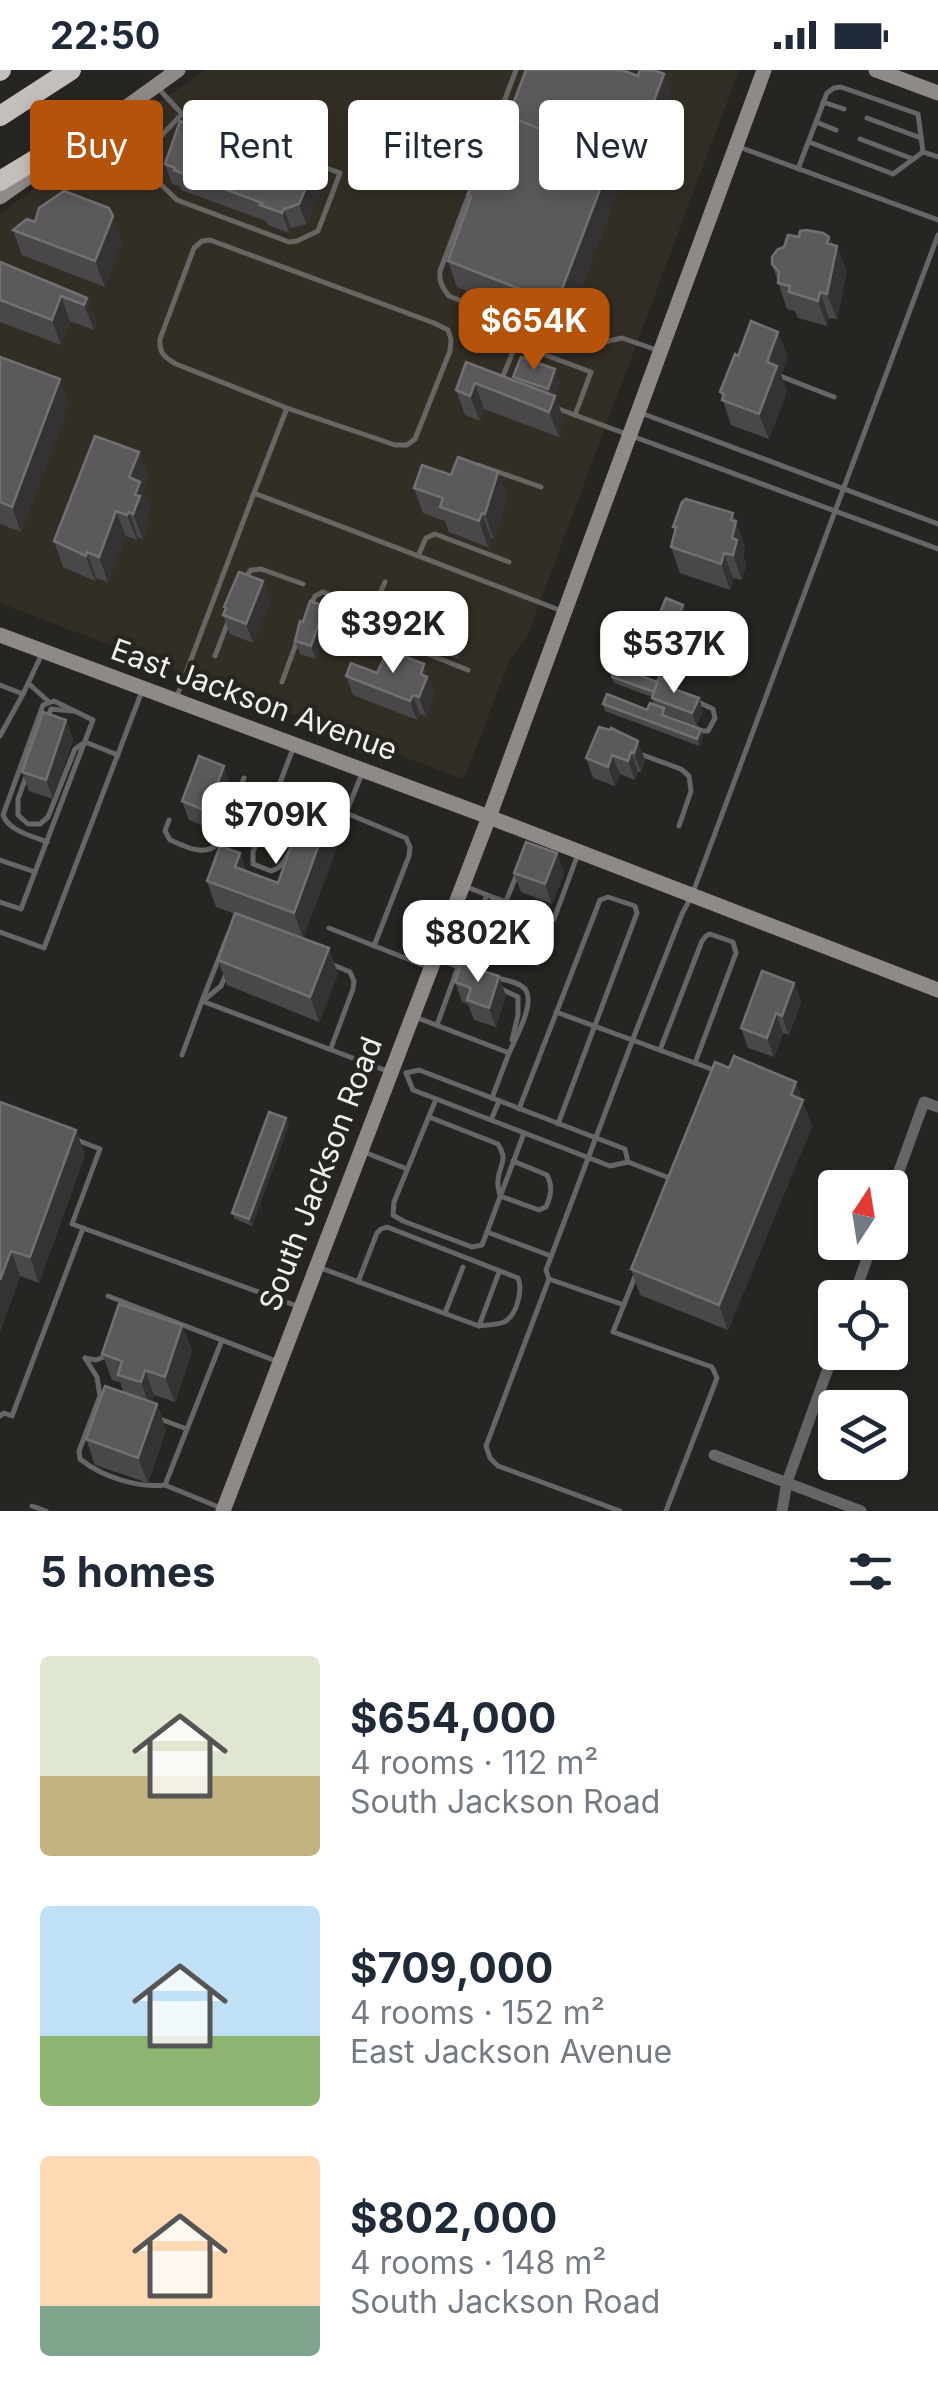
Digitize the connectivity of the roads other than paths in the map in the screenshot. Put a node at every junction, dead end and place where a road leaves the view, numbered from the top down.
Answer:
1 (71, 70) edge
2 (178, 70) edge
3 (516, 70) edge
4 (764, 70) edge
5 (876, 70) edge
6 (156, 86) junction
7 (938, 94) edge
8 (136, 100) edge
9 (824, 102) junction
10 (844, 109) dead end
11 (182, 114) junction
12 (0, 116) edge
13 (867, 118) dead end
14 (816, 122) junction
15 (836, 130) dead end
16 (860, 138) dead end
17 (921, 138) junction
18 (808, 142) junction
19 (736, 146) junction
20 (923, 152) junction
21 (938, 158) edge
22 (913, 159) junction
23 (30, 162) edge
24 (798, 168) junction
25 (30, 176) edge
26 (0, 180) edge
27 (0, 198) edge
28 (938, 220) edge
29 (938, 235) edge
30 (660, 351) junction
31 (780, 376) edge
32 (500, 386) edge
33 (834, 397) dead end
34 (544, 404) edge
35 (288, 408) junction
36 (638, 412) junction
37 (575, 415) junction
38 (630, 434) junction
39 (472, 464) edge
40 (541, 487) dead end
41 (843, 488) junction
42 (254, 493) junction
43 (835, 511) junction
44 (440, 519) edge
45 (938, 524) edge
46 (435, 534) junction
47 (938, 549) edge
48 (418, 556) junction
49 (509, 562) dead end
50 (385, 582) dead end
51 (304, 584) dead end
52 (238, 593) edge
53 (357, 604) dead end
54 (233, 609) edge
55 (564, 612) junction
56 (306, 617) edge
57 (300, 634) edge
58 (0, 635) edge
59 (43, 650) junction
60 (216, 656) dead end
61 (468, 670) dead end
62 (282, 682) dead end
63 (28, 683) junction
64 (0, 685) edge
65 (143, 688) junction
66 (23, 694) junction
67 (176, 700) junction
68 (694, 701) edge
69 (48, 702) junction
70 (72, 711) junction
71 (682, 725) edge
72 (43, 730) edge
73 (1, 731) edge
74 (84, 742) junction
75 (295, 745) junction
76 (628, 750) edge
77 (118, 754) junction
78 (30, 764) edge
79 (363, 770) junction
80 (244, 778) dead end
81 (278, 788) junction
82 (310, 800) junction
83 (306, 814) edge
84 (346, 814) junction
85 (489, 817) junction
86 (169, 820) dead end
87 (679, 826) dead end
88 (47, 842) junction
89 (293, 846) edge
90 (579, 852) junction
91 (0, 860) edge
92 (522, 860) edge
93 (35, 872) junction
94 (516, 874) junction
95 (527, 878) edge
96 (512, 885) junction
97 (462, 886) junction
98 (523, 889) edge
99 (487, 895) junction
100 (692, 896) junction
101 (0, 902) edge
102 (506, 902) junction
103 (450, 918) junction
104 (328, 928) dead end
105 (239, 929) edge
106 (0, 932) edge
107 (374, 946) junction
108 (315, 958) edge
109 (432, 963) junction
110 (229, 968) edge
111 (458, 968) junction
112 (482, 974) edge
113 (474, 976) edge
114 (496, 987) edge
115 (938, 990) edge
116 (202, 1001) junction
117 (556, 1012) junction
118 (412, 1016) junction
119 (437, 1026) junction
120 (595, 1026) junction
121 (633, 1040) junction
122 (331, 1048) junction
123 (660, 1050) junction
124 (509, 1053) junction
125 (182, 1055) dead end
126 (695, 1063) junction
127 (396, 1071) junction
128 (707, 1088) edge
129 (436, 1099) junction
130 (495, 1100) junction
131 (938, 1107) edge
132 (518, 1109) junction
133 (429, 1117) junction
134 (491, 1120) junction
135 (558, 1124) junction
136 (524, 1133) junction
137 (71, 1138) edge
138 (596, 1139) junction
139 (360, 1150) junction
140 (589, 1158) junction
141 (513, 1162) junction
142 (628, 1162) junction
143 (408, 1169) junction
144 (899, 1170) edge
145 (672, 1179) edge
146 (500, 1196) junction
147 (83, 1228) junction
148 (487, 1232) junction
149 (552, 1256) junction
150 (315, 1266) junction
151 (463, 1267) dead end
152 (638, 1269) edge
153 (500, 1271) junction
154 (549, 1278) junction
155 (358, 1282) junction
156 (108, 1296) dead end
157 (128, 1303) junction
158 (624, 1305) junction
159 (299, 1307) junction
160 (445, 1313) junction
161 (126, 1316) edge
162 (480, 1326) junction
163 (222, 1340) junction
164 (114, 1352) edge
165 (279, 1362) junction
166 (827, 1370) edge
167 (100, 1396) junction
168 (117, 1403) edge
169 (0, 1416) edge
170 (152, 1416) edge
171 (187, 1430) junction
172 (714, 1455) dead end
173 (787, 1482) junction
174 (165, 1486) junction
175 (32, 1506) dead end
176 (223, 1510) edge
177 (46, 1511) edge
178 (620, 1511) edge
179 (666, 1511) edge
180 (782, 1511) edge
181 (861, 1511) edge

1 - 12 highway
2 - 6 main road
3 - 30 lane
4 - 19 main road, South Jackson Road
5 - 7 main road
6 - 8 main road
6 - 11 lane
9 - 10 lane
9 - 14 lane
9 - 17 lane
11 - 11 lane
13 - 17 lane
14 - 15 lane
14 - 18 lane
16 - 22 lane
17 - 20 lane
18 - 22 lane
18 - 24 lane
19 - 24 lane
19 - 30 main road, South Jackson Road
20 - 21 lane
20 - 22 lane
23 - 26 highway
24 - 28 lane
25 - 27 main road
29 - 41 lane
30 - 36 main road, South Jackson Road
31 - 33 lane
32 - 37 lane
34 - 37 lane
35 - 35 lane
35 - 42 lane
36 - 38 main road, South Jackson Road
36 - 41 lane
37 - 38 lane
38 - 43 lane
38 - 55 main road, South Jackson Road
39 - 40 lane
41 - 43 lane
41 - 45 lane
42 - 48 lane
42 - 67 lane
43 - 47 lane
43 - 100 lane
44 - 46 lane
46 - 48 lane
46 - 49 lane
48 - 55 lane
50 - 61 lane
51 - 52 lane
53 - 56 lane
54 - 60 lane
55 - 85 main road, South Jackson Road
57 - 62 lane
58 - 59 main road, East Jackson Avenue
59 - 63 lane
59 - 65 main road, East Jackson Avenue
63 - 66 lane
63 - 69 lane
64 - 66 lane
65 - 67 main road, East Jackson Avenue
65 - 77 lane
66 - 73 lane
67 - 75 main road, East Jackson Avenue
68 - 71 lane
69 - 70 lane
69 - 88 lane
70 - 72 lane
70 - 74 lane
74 - 77 lane
74 - 78 lane
74 - 88 lane
75 - 79 main road, East Jackson Avenue
75 - 81 lane
76 - 87 lane
77 - 106 lane
79 - 84 lane
79 - 85 main road, East Jackson Avenue
80 - 86 lane
81 - 82 lane
81 - 89 lane
82 - 83 lane
82 - 84 lane
84 - 107 lane
85 - 90 main road, East Jackson Avenue
85 - 97 main road, South Jackson Road
88 - 93 lane
90 - 100 main road, East Jackson Avenue
90 - 102 lane
91 - 93 lane
92 - 94 lane
93 - 101 lane
94 - 95 lane
94 - 96 lane
96 - 98 lane
96 - 102 lane
97 - 99 lane
97 - 103 main road, South Jackson Road
99 - 102 lane
99 - 103 lane
100 - 115 main road, East Jackson Avenue
100 - 121 lane
103 - 109 main road, South Jackson Road
104 - 107 lane
105 - 116 lane
107 - 109 lane
108 - 122 lane
109 - 111 lane
109 - 118 main road, South Jackson Road
110 - 116 lane
111 - 113 lane
111 - 119 lane
112 - 124 lane
114 - 124 lane
116 - 122 lane
116 - 125 lane
117 - 120 lane
117 - 120 lane
117 - 132 lane
118 - 119 lane
118 - 127 main road, South Jackson Road
119 - 124 lane
120 - 121 lane
120 - 135 lane
121 - 123 lane
121 - 138 lane
122 - 127 lane
123 - 126 lane
123 - 126 lane
124 - 130 lane
126 - 128 lane
127 - 129 lane
127 - 130 lane
127 - 139 main road, South Jackson Road
129 - 133 lane
129 - 134 lane
130 - 132 lane
130 - 134 lane
131 - 144 street
132 - 135 lane
133 - 143 lane
133 - 146 lane
134 - 136 lane
135 - 138 lane
136 - 140 lane
136 - 141 lane
137 - 147 lane
138 - 140 lane
138 - 142 lane
139 - 143 lane
139 - 150 main road, South Jackson Road
140 - 142 lane
140 - 149 lane
141 - 146 lane
141 - 146 lane
142 - 145 lane
143 - 148 lane
146 - 148 lane
147 - 159 lane
147 - 169 lane
148 - 149 lane
149 - 154 lane
150 - 155 lane
150 - 159 main road, South Jackson Road
151 - 160 lane
152 - 158 lane
153 - 155 lane
153 - 162 lane
153 - 162 lane
154 - 158 lane
154 - 178 lane
155 - 160 lane
156 - 157 lane
157 - 161 lane
157 - 163 lane
158 - 179 lane
159 - 165 main road, South Jackson Road
160 - 162 lane
163 - 165 lane
163 - 171 lane
164 - 167 lane
165 - 176 main road, South Jackson Road
166 - 173 street
167 - 168 lane
167 - 174 lane
170 - 171 lane
171 - 174 lane
172 - 173 street
173 - 180 street
173 - 181 street
174 - 176 lane
175 - 177 lane

